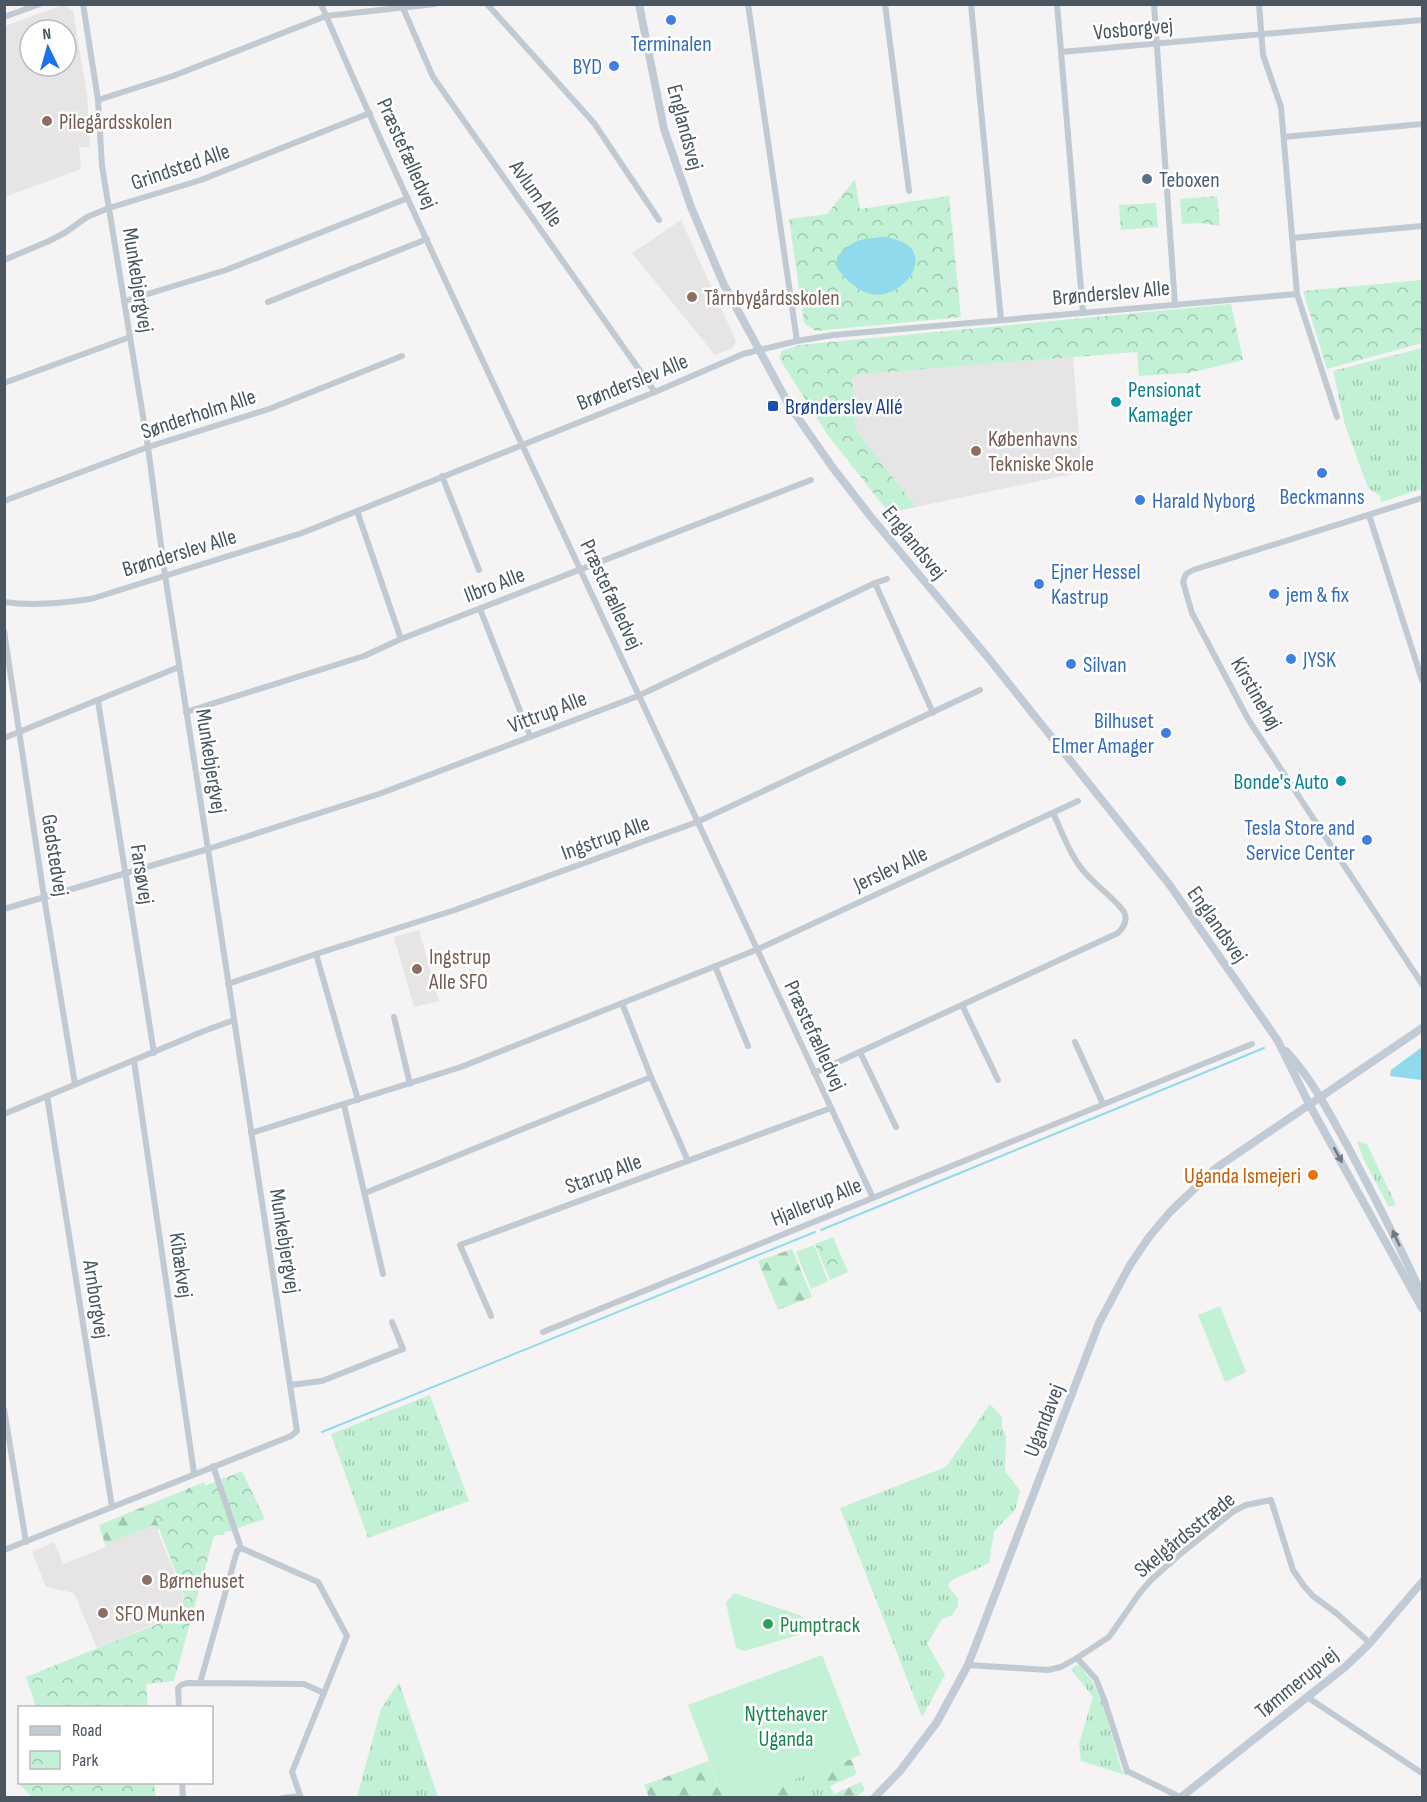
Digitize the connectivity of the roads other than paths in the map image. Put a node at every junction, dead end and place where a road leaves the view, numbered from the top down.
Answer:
1 (40, 4) edge
2 (83, 4) edge
3 (321, 4) edge
4 (435, 4) edge
5 (486, 4) edge
6 (639, 4) edge
7 (748, 4) edge
8 (885, 4) edge
9 (971, 4) edge
10 (1057, 4) edge
11 (1154, 4) edge
12 (1259, 4) edge
13 (403, 8) junction
14 (326, 16) junction
15 (4, 17) edge
16 (1422, 21) edge
17 (1262, 36) junction
18 (1157, 44) junction
19 (1061, 52) junction
20 (98, 100) junction
21 (370, 113) junction
22 (1422, 124) edge
23 (1284, 137) junction
24 (909, 191) dead end
25 (408, 198) junction
26 (109, 208) junction
27 (659, 220) dead end
28 (1422, 226) edge
29 (1292, 238) junction
30 (427, 239) junction
31 (4, 260) edge
32 (1297, 294) junction
33 (125, 301) junction
34 (268, 302) dead end
35 (1175, 305) junction
36 (1083, 313) junction
37 (1001, 320) junction
38 (130, 337) junction
39 (797, 341) junction
40 (760, 350) junction
41 (402, 356) dead end
42 (4, 383) edge
43 (654, 392) junction
44 (1337, 417) dead end
45 (522, 444) junction
46 (148, 447) junction
47 (442, 476) junction
48 (812, 480) dead end
49 (1422, 498) edge
50 (4, 501) edge
51 (357, 511) junction
52 (1369, 515) junction
53 (479, 570) dead end
54 (581, 570) junction
55 (165, 575) junction
56 (887, 579) dead end
57 (875, 583) junction
58 (4, 603) edge
59 (480, 609) junction
60 (4, 631) edge
61 (401, 639) junction
62 (178, 667) junction
63 (1422, 680) edge
64 (980, 690) dead end
65 (638, 696) junction
66 (98, 701) junction
67 (186, 712) junction
68 (933, 712) junction
69 (19, 732) junction
70 (530, 736) junction
71 (4, 738) edge
72 (1078, 801) dead end
73 (1053, 813) junction
74 (697, 822) junction
75 (208, 849) junction
76 (125, 873) junction
77 (44, 897) junction
78 (4, 909) edge
79 (756, 950) junction
80 (316, 954) junction
81 (715, 966) junction
82 (228, 984) junction
83 (1422, 984) edge
84 (622, 1003) junction
85 (962, 1005) junction
86 (394, 1017) dead end
87 (234, 1020) junction
88 (1422, 1028) edge
89 (1278, 1041) junction
90 (1074, 1042) dead end
91 (1251, 1044) dead end
92 (748, 1046) dead end
93 (860, 1052) junction
94 (154, 1053) junction
95 (134, 1061) junction
96 (814, 1073) junction
97 (651, 1077) junction
98 (998, 1080) dead end
99 (75, 1084) junction
100 (410, 1084) junction
101 (46, 1096) junction
102 (1321, 1096) junction
103 (358, 1100) junction
104 (1102, 1104) junction
105 (1309, 1104) junction
106 (344, 1105) junction
107 (831, 1108) junction
108 (4, 1114) edge
109 (896, 1127) dead end
110 (250, 1132) junction
111 (688, 1161) junction
112 (365, 1192) junction
113 (873, 1198) junction
114 (382, 1274) dead end
115 (1422, 1294) edge
116 (1422, 1308) edge
117 (491, 1316) dead end
118 (392, 1322) dead end
119 (543, 1332) dead end
120 (290, 1385) junction
121 (4, 1409) edge
122 (213, 1466) junction
123 (194, 1473) junction
124 (112, 1507) junction
125 (26, 1542) junction
126 (241, 1548) junction
127 (4, 1550) edge
128 (1422, 1582) edge
129 (1370, 1642) junction
130 (1077, 1658) junction
131 (968, 1665) junction
132 (200, 1683) junction
133 (324, 1693) junction
134 (1307, 1697) junction
135 (179, 1706) edge
136 (1422, 1773) edge
137 (284, 1797) edge
138 (300, 1797) edge
139 (874, 1797) edge
140 (1180, 1797) edge

1 - 15 street
2 - 20 street, Munkebjergvej
3 - 14 street, Præstefælledvej
4 - 13 street
5 - 27 street
6 - 40 main road, Englandsvej
7 - 39 street
8 - 24 street
9 - 37 street
10 - 19 street
11 - 18 street
12 - 17 street
13 - 14 street
13 - 43 street, Avlum Alle
14 - 20 street
14 - 21 street, Præstefælledvej
16 - 17 street, Vosborgvej
17 - 18 street, Vosborgvej
17 - 23 street
18 - 19 street, Vosborgvej
18 - 35 street
19 - 36 street
20 - 26 street, Munkebjergvej
21 - 25 street, Præstefælledvej
21 - 26 street, Grindsted Alle
22 - 23 street
23 - 29 street
25 - 30 street, Præstefælledvej
25 - 33 street
26 - 31 street, Grindsted Alle
26 - 33 street, Munkebjergvej
28 - 29 street
29 - 32 street
30 - 34 street
30 - 45 street, Præstefælledvej
32 - 35 street, Brønderslev Alle
32 - 44 street
33 - 38 street, Munkebjergvej
35 - 36 street, Brønderslev Alle
36 - 37 street, Brønderslev Alle
37 - 39 street, Brønderslev Alle
38 - 42 street
38 - 46 street, Munkebjergvej
39 - 40 street, Brønderslev Alle
40 - 43 street, Brønderslev Alle
40 - 89 main road, Englandsvej
41 - 46 street, Sønderholm Alle
43 - 45 street, Brønderslev Alle
45 - 47 street, Brønderslev Alle
45 - 54 street, Præstefælledvej
46 - 50 street, Sønderholm Alle
46 - 55 street, Munkebjergvej
47 - 51 street, Brønderslev Alle
47 - 53 street
48 - 54 street, Ilbro Alle
49 - 52 street, Kirstinehøj
51 - 55 street, Brønderslev Alle
51 - 61 street
52 - 63 street
52 - 83 street, Kirstinehøj
54 - 59 street, Ilbro Alle
54 - 65 street, Præstefælledvej
55 - 58 street, Brønderslev Alle
55 - 62 street, Munkebjergvej
56 - 57 street, Vittrup Alle
57 - 65 street, Vittrup Alle
57 - 68 street
59 - 61 street, Ilbro Alle
59 - 70 street
60 - 69 street, Gedstedvej
61 - 67 street, Ilbro Alle
62 - 66 street
62 - 67 street, Munkebjergvej
64 - 68 street, Ingstrup Alle
65 - 70 street, Vittrup Alle
65 - 74 street, Præstefælledvej
66 - 69 street
66 - 76 street, Farsøvej
67 - 75 street, Munkebjergvej
68 - 74 street, Ingstrup Alle
69 - 71 street
69 - 77 street, Gedstedvej
70 - 75 street, Vittrup Alle
72 - 73 street, Jerslev Alle
73 - 79 street, Jerslev Alle
73 - 85 street
74 - 79 street, Præstefælledvej
74 - 80 street, Ingstrup Alle
75 - 76 street, Vittrup Alle
75 - 82 street, Munkebjergvej
76 - 77 street, Vittrup Alle
76 - 94 street, Farsøvej
77 - 78 street, Vittrup Alle
77 - 99 street, Gedstedvej
79 - 81 street, Jerslev Alle
79 - 96 street, Præstefælledvej
80 - 82 street, Ingstrup Alle
80 - 103 street
81 - 84 street, Jerslev Alle
81 - 92 street
82 - 87 street, Munkebjergvej
84 - 97 street
84 - 100 street, Jerslev Alle
85 - 93 street
85 - 98 street
86 - 100 street
87 - 94 street
87 - 110 street, Munkebjergvej
88 - 102 main road
89 - 102 main road, Englandsvej
89 - 105 main road, Englandsvej
90 - 104 street
91 - 104 street, Hjallerup Alle
93 - 96 street
93 - 109 street
94 - 95 street
95 - 99 street
95 - 123 street, Kibækvej
96 - 107 street, Præstefælledvej
97 - 111 street
97 - 112 street
99 - 101 street
100 - 103 street, Jerslev Alle
101 - 108 street
101 - 124 street, Arnborgvej
102 - 105 main road
115 -> 102 main road, Englandsvej
103 - 106 street, Jerslev Alle
104 - 113 street, Hjallerup Alle
105 -> 116 main road, Englandsvej
105 - 131 main road, Ugandavej
106 - 110 street, Jerslev Alle
106 - 112 street
107 - 111 street, Starup Alle
107 - 113 street, Præstefælledvej
110 - 120 street, Munkebjergvej
111 - 117 street, Starup Alle
112 - 114 street
113 - 119 street, Hjallerup Alle
118 - 120 street
120 - 122 street, Munkebjergvej
121 - 125 street
122 - 123 street, Munkebjergvej
122 - 126 street
123 - 124 street, Munkebjergvej
124 - 125 street, Munkebjergvej
125 - 127 street, Munkebjergvej
126 - 132 street
126 - 133 street
128 - 129 main road, Tømmerupvej
129 - 130 street, Skelgårdsstræde
129 - 134 main road, Tømmerupvej
130 - 131 street, Skelgårdsstræde
130 - 140 street
131 - 139 main road, Ugandavej
132 - 133 street
132 - 135 street
133 - 138 street
134 - 136 street
134 - 140 main road, Tømmerupvej
137 - 138 street

